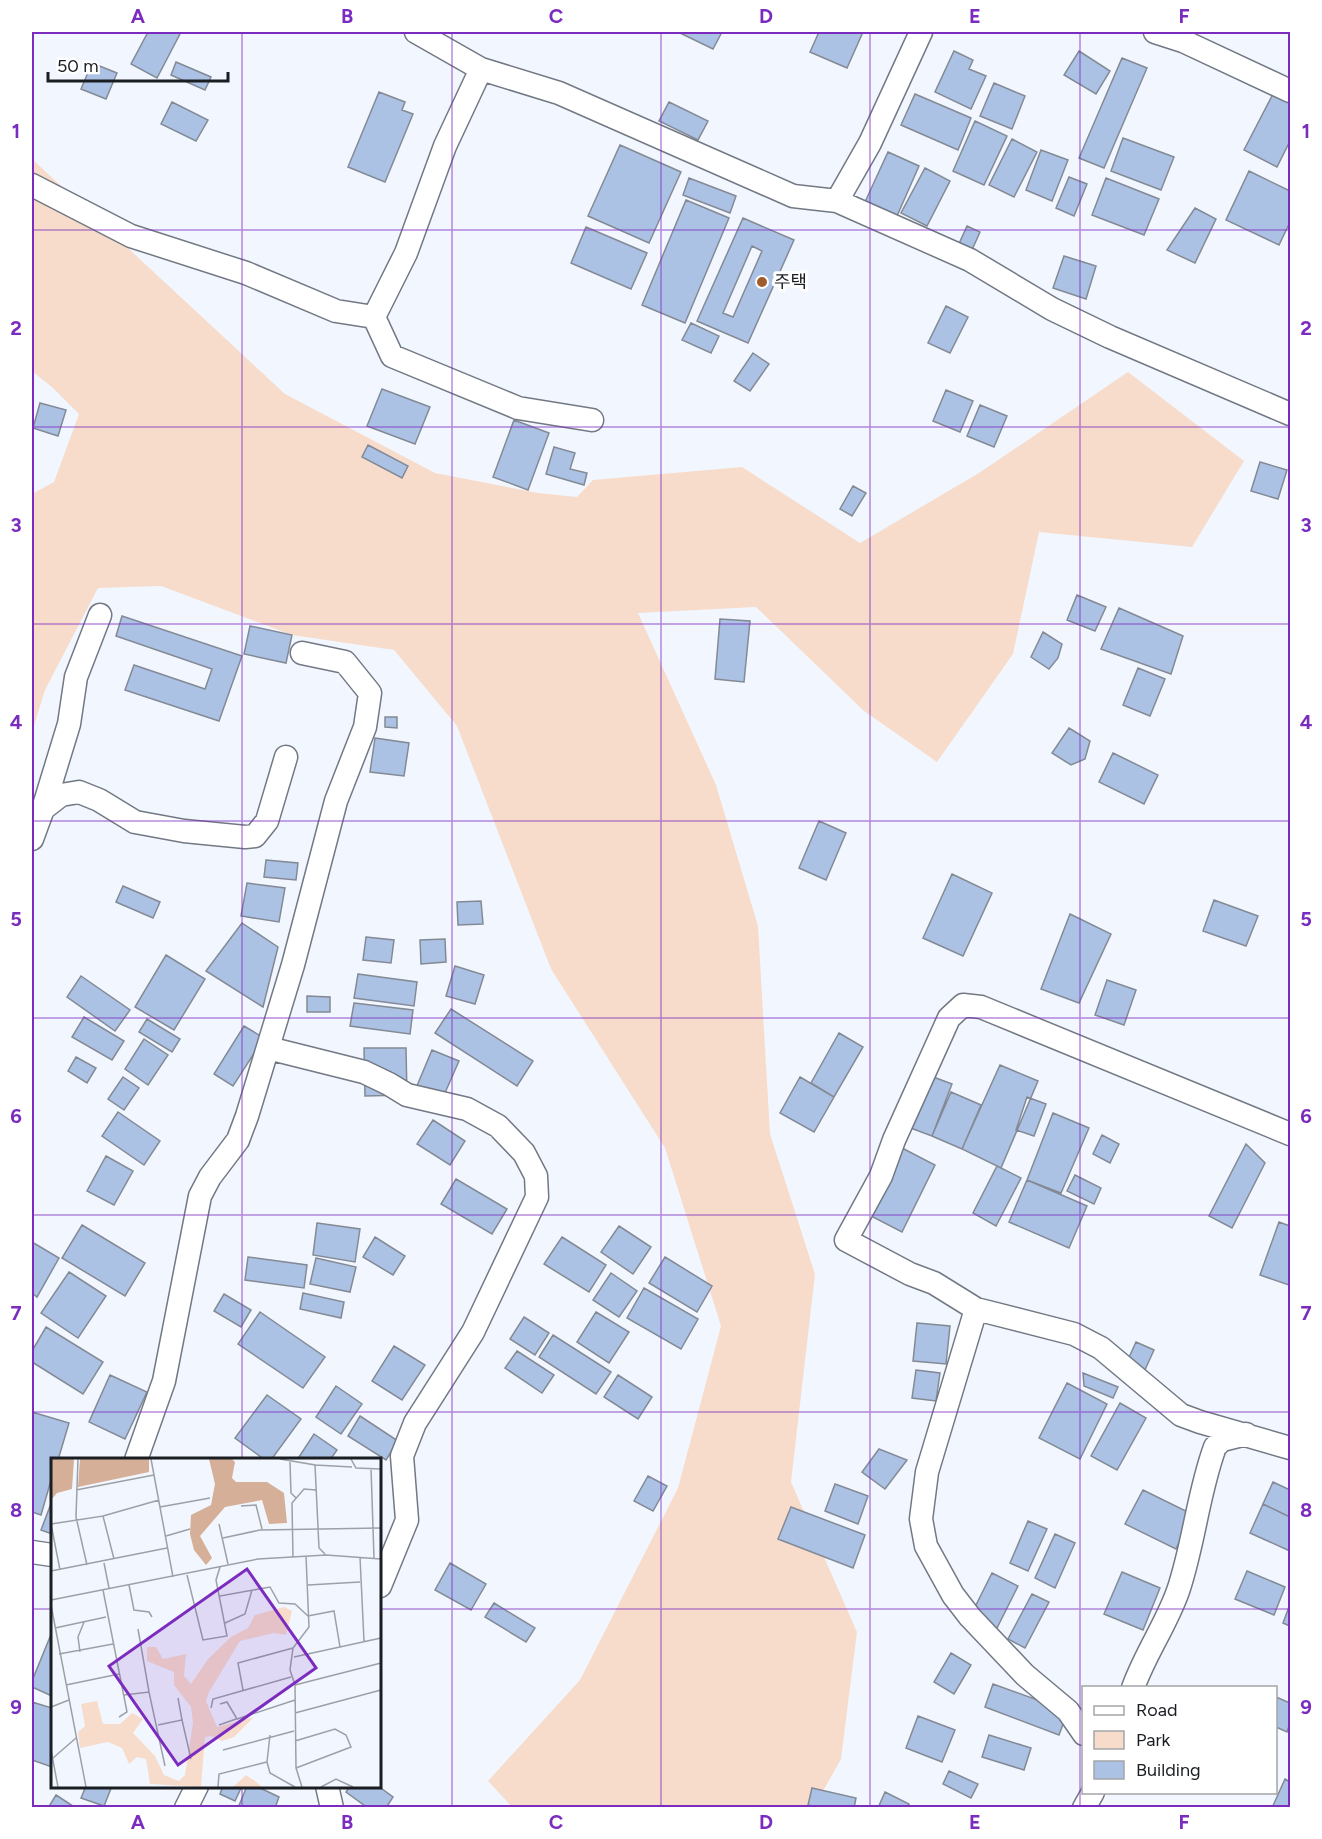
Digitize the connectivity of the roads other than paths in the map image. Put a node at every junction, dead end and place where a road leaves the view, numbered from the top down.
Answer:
1 (416, 32) edge
2 (921, 32) edge
3 (1155, 32) edge
4 (1184, 36) edge
5 (481, 69) junction
6 (1290, 91) edge
7 (32, 185) edge
8 (837, 201) junction
9 (374, 316) junction
10 (1290, 414) edge
11 (592, 420) dead end
12 (100, 615) dead end
13 (302, 653) dead end
14 (286, 757) dead end
15 (43, 809) junction
16 (32, 839) edge
17 (268, 1048) junction
18 (1290, 1134) edge
19 (976, 1309) junction
20 (1246, 1434) junction
21 (1290, 1448) edge
22 (137, 1458) edge
23 (32, 1552) edge
24 (51, 1555) edge
25 (381, 1584) edge
26 (1134, 1686) edge
27 (1082, 1732) edge
28 (196, 1788) edge
29 (327, 1788) edge
30 (1092, 1794) edge
31 (186, 1808) edge
32 (332, 1808) edge
33 (1084, 1808) edge

1 - 5 street
2 - 8 street
3 - 4 street
4 - 6 street
5 - 8 street
5 - 9 street
7 - 9 street
8 - 10 street
9 - 11 street
12 - 15 street
13 - 17 street
14 - 15 street
15 - 16 street
17 - 22 street
17 - 25 street
18 - 19 street
19 - 20 street
19 - 27 street
20 - 21 street
20 - 26 street
23 - 24 street
28 - 31 street
29 - 32 street
30 - 33 street

